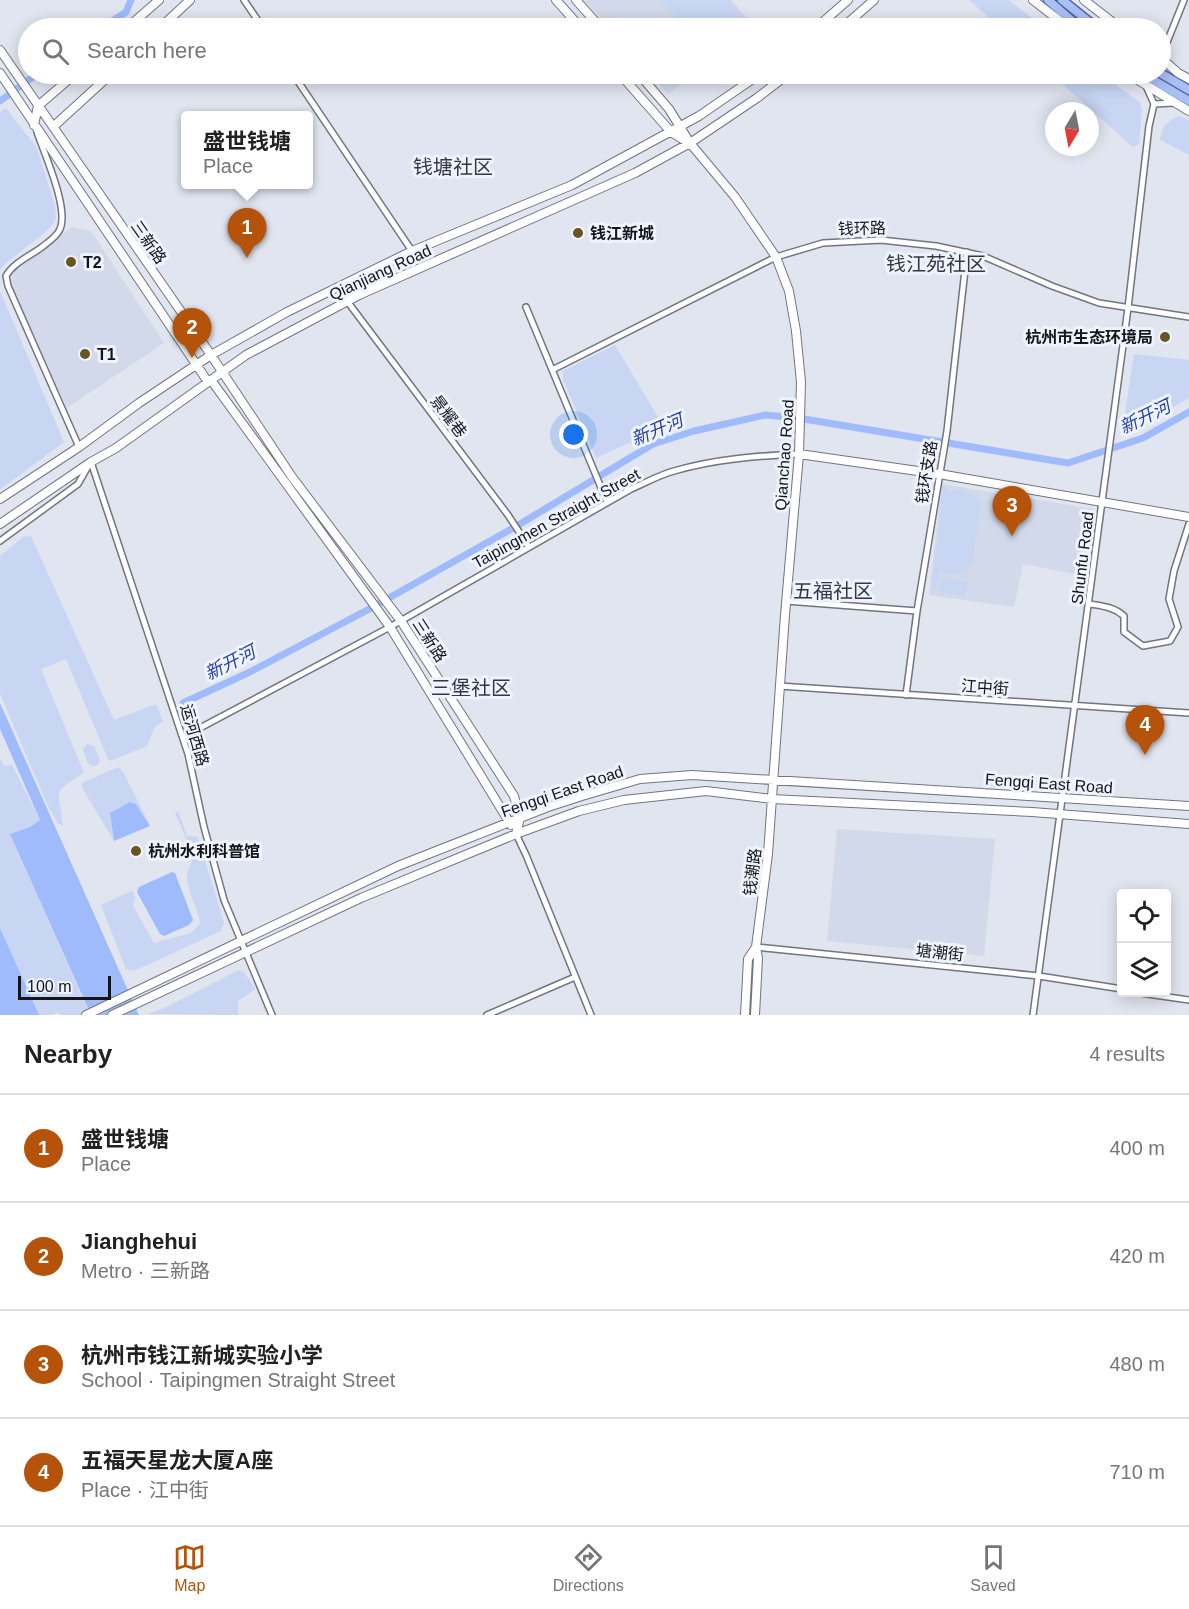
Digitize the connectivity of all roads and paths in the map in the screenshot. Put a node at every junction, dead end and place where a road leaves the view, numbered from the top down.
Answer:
1 (159, 0) edge
2 (190, 0) edge
3 (244, 0) edge
4 (556, 0) edge
5 (576, 0) edge
6 (848, 0) edge
7 (874, 0) edge
8 (1033, 0) edge
9 (1048, 0) edge
10 (1062, 0) edge
11 (1084, 0) edge
12 (1184, 0) edge
13 (138, 18) edge
14 (171, 18) edge
15 (256, 18) edge
16 (572, 18) edge
17 (592, 18) edge
18 (827, 18) edge
19 (853, 18) edge
20 (1056, 18) edge
21 (1069, 18) edge
22 (1084, 18) edge
23 (1107, 18) edge
24 (1171, 32) edge
25 (0, 50) edge
26 (1171, 66) edge
27 (0, 73) edge
28 (18, 75) edge
29 (1189, 79) edge
30 (1171, 80) edge
31 (24, 84) edge
32 (64, 84) edge
33 (100, 84) edge
34 (300, 84) edge
35 (629, 84) edge
36 (647, 84) edge
37 (745, 84) edge
38 (775, 84) edge
39 (1143, 84) edge
40 (1160, 84) edge
41 (1146, 86) junction
42 (1189, 90) edge
43 (1189, 101) edge
44 (1174, 103) junction
45 (1154, 104) junction
46 (39, 106) junction
47 (1189, 111) edge
48 (34, 124) junction
49 (53, 127) junction
50 (680, 127) junction
51 (671, 132) junction
52 (690, 144) junction
53 (412, 251) junction
54 (967, 252) junction
55 (776, 257) junction
56 (347, 301) junction
57 (526, 307) dead end
58 (1128, 308) junction
59 (1189, 317) edge
60 (211, 355) junction
61 (198, 364) junction
62 (552, 370) junction
63 (222, 372) junction
64 (209, 381) junction
65 (79, 447) junction
66 (799, 454) junction
67 (91, 462) junction
68 (939, 474) junction
69 (0, 499) edge
70 (607, 502) junction
71 (1103, 502) junction
72 (1189, 517) edge
73 (0, 524) edge
74 (1189, 524) edge
75 (0, 541) edge
76 (529, 547) junction
77 (786, 602) junction
78 (1090, 604) junction
79 (917, 611) junction
80 (402, 621) junction
81 (390, 627) junction
82 (780, 686) junction
83 (906, 695) junction
84 (1076, 707) junction
85 (1189, 713) edge
86 (183, 737) junction
87 (774, 780) junction
88 (1063, 797) junction
89 (772, 799) junction
90 (1189, 806) edge
91 (1060, 814) junction
92 (520, 818) junction
93 (509, 823) junction
94 (1189, 824) edge
95 (516, 834) junction
96 (242, 940) junction
97 (756, 947) junction
98 (247, 951) junction
99 (575, 976) junction
100 (1039, 976) junction
101 (1117, 988) edge
102 (1168, 997) edge
103 (1189, 1000) edge
104 (86, 1015) edge
105 (112, 1015) edge
106 (272, 1015) edge
107 (487, 1015) edge
108 (591, 1015) edge
109 (745, 1015) edge
110 (754, 1015) edge
111 (1033, 1015) edge

1 - 13 main road
2 - 14 main road
3 - 15 street
4 - 16 main road
5 - 17 main road
6 - 18 main road
7 - 19 main road
8 - 20 main road
9 - 21 main road
10 - 22 main road
11 - 23 main road
12 - 24 street
25 - 28 main road, 三新路
26 - 29 main road
27 - 48 main road, 三新路
30 - 42 main road
31 - 46 main road, 三新路
32 - 46 main road
33 - 49 main road
34 - 53 street
35 - 51 main road, Qianchao Road
36 - 50 main road, Qianchao Road
37 - 50 main road, Qianjiang Road
38 - 52 main road, Qianjiang Road
39 - 41 main road
40 - 43 main road
41 - 44 main road
41 - 45 street
44 - 45 street
44 - 47 main road
45 - 58 street, Shunfu Road
46 - 48 main road
46 - 49 main road, 三新路
48 - 49 main road
48 - 61 main road, 三新路
48 - 65 street, 三新路
49 - 60 main road, 三新路
50 - 51 main road, Qianjiang Road
50 - 52 main road, Qianchao Road
51 - 52 main road, Qianchao Road
51 - 53 main road, Qianjiang Road
52 - 55 main road, Qianchao Road
52 - 56 main road, Qianjiang Road
53 - 60 main road, Qianjiang Road
54 - 55 street, 钱环路
54 - 58 street, 钱环路
54 - 68 street, 钱环支路
55 - 62 street, 钱环路
55 - 66 main road, Qianchao Road
56 - 63 main road, Qianjiang Road
56 - 76 street, 景耀巷
57 - 62 street
58 - 59 street, 钱环路
58 - 71 street, Shunfu Road
60 - 61 main road, Qianjiang Road
60 - 63 main road, 三新路
61 - 64 main road, 三新路
61 - 65 main road, Qianjiang Road
62 - 70 street
63 - 64 main road, Qianjiang Road
63 - 80 main road, 三新路
64 - 67 main road, Qianjiang Road
64 - 81 main road, 三新路
65 - 69 main road, Qianjiang Road
66 - 68 main road, Taipingmen Straight Street
66 - 70 street, Taipingmen Straight Street
66 - 77 main road, Qianchao Road
67 - 73 main road, Qianjiang Road
67 - 75 street
67 - 86 street, 运河西路
68 - 71 main road, Taipingmen Straight Street
68 - 79 street, 钱环支路
70 - 76 street, Taipingmen Straight Street
71 - 72 main road, Taipingmen Straight Street
71 - 78 street, Shunfu Road
74 - 78 street
76 - 80 street, Taipingmen Straight Street
77 - 79 street
77 - 82 main road, Qianchao Road
78 - 84 street, Shunfu Road
79 - 83 street, 钱环支路
80 - 81 street, Taipingmen Straight Street
80 - 92 main road, 三新路
81 - 86 street, Taipingmen Straight Street
81 - 93 main road, 三新路
82 - 83 street, 江中街
82 - 87 main road, Qianchao Road
83 - 84 street, 江中街
84 - 85 street, 江中街
84 - 88 street, Shunfu Road
86 - 96 street, 运河西路
87 - 88 main road, Fengqi East Road
87 - 89 main road, Qianchao Road
87 - 92 main road, Fengqi East Road
88 - 90 main road, Fengqi East Road
88 - 91 street, Shunfu Road
89 - 91 main road, Fengqi East Road
89 - 95 main road, Fengqi East Road
89 - 97 main road, 钱潮路
91 - 94 main road, Fengqi East Road
91 - 100 street, Shunfu Road
92 - 93 main road, Fengqi East Road
92 - 95 main road
93 - 95 main road, 三新路
93 - 96 main road, Fengqi East Road
95 - 98 main road, Fengqi East Road
95 - 99 street
96 - 98 street, 运河西路
96 - 104 main road, Fengqi East Road
97 - 100 street, 塘潮街
97 - 109 main road
97 - 110 main road
98 - 105 main road, Fengqi East Road
98 - 106 street, 运河西路
99 - 107 street
99 - 108 street
100 - 101 street, 塘潮街
100 - 111 street, Shunfu Road
102 - 103 street

